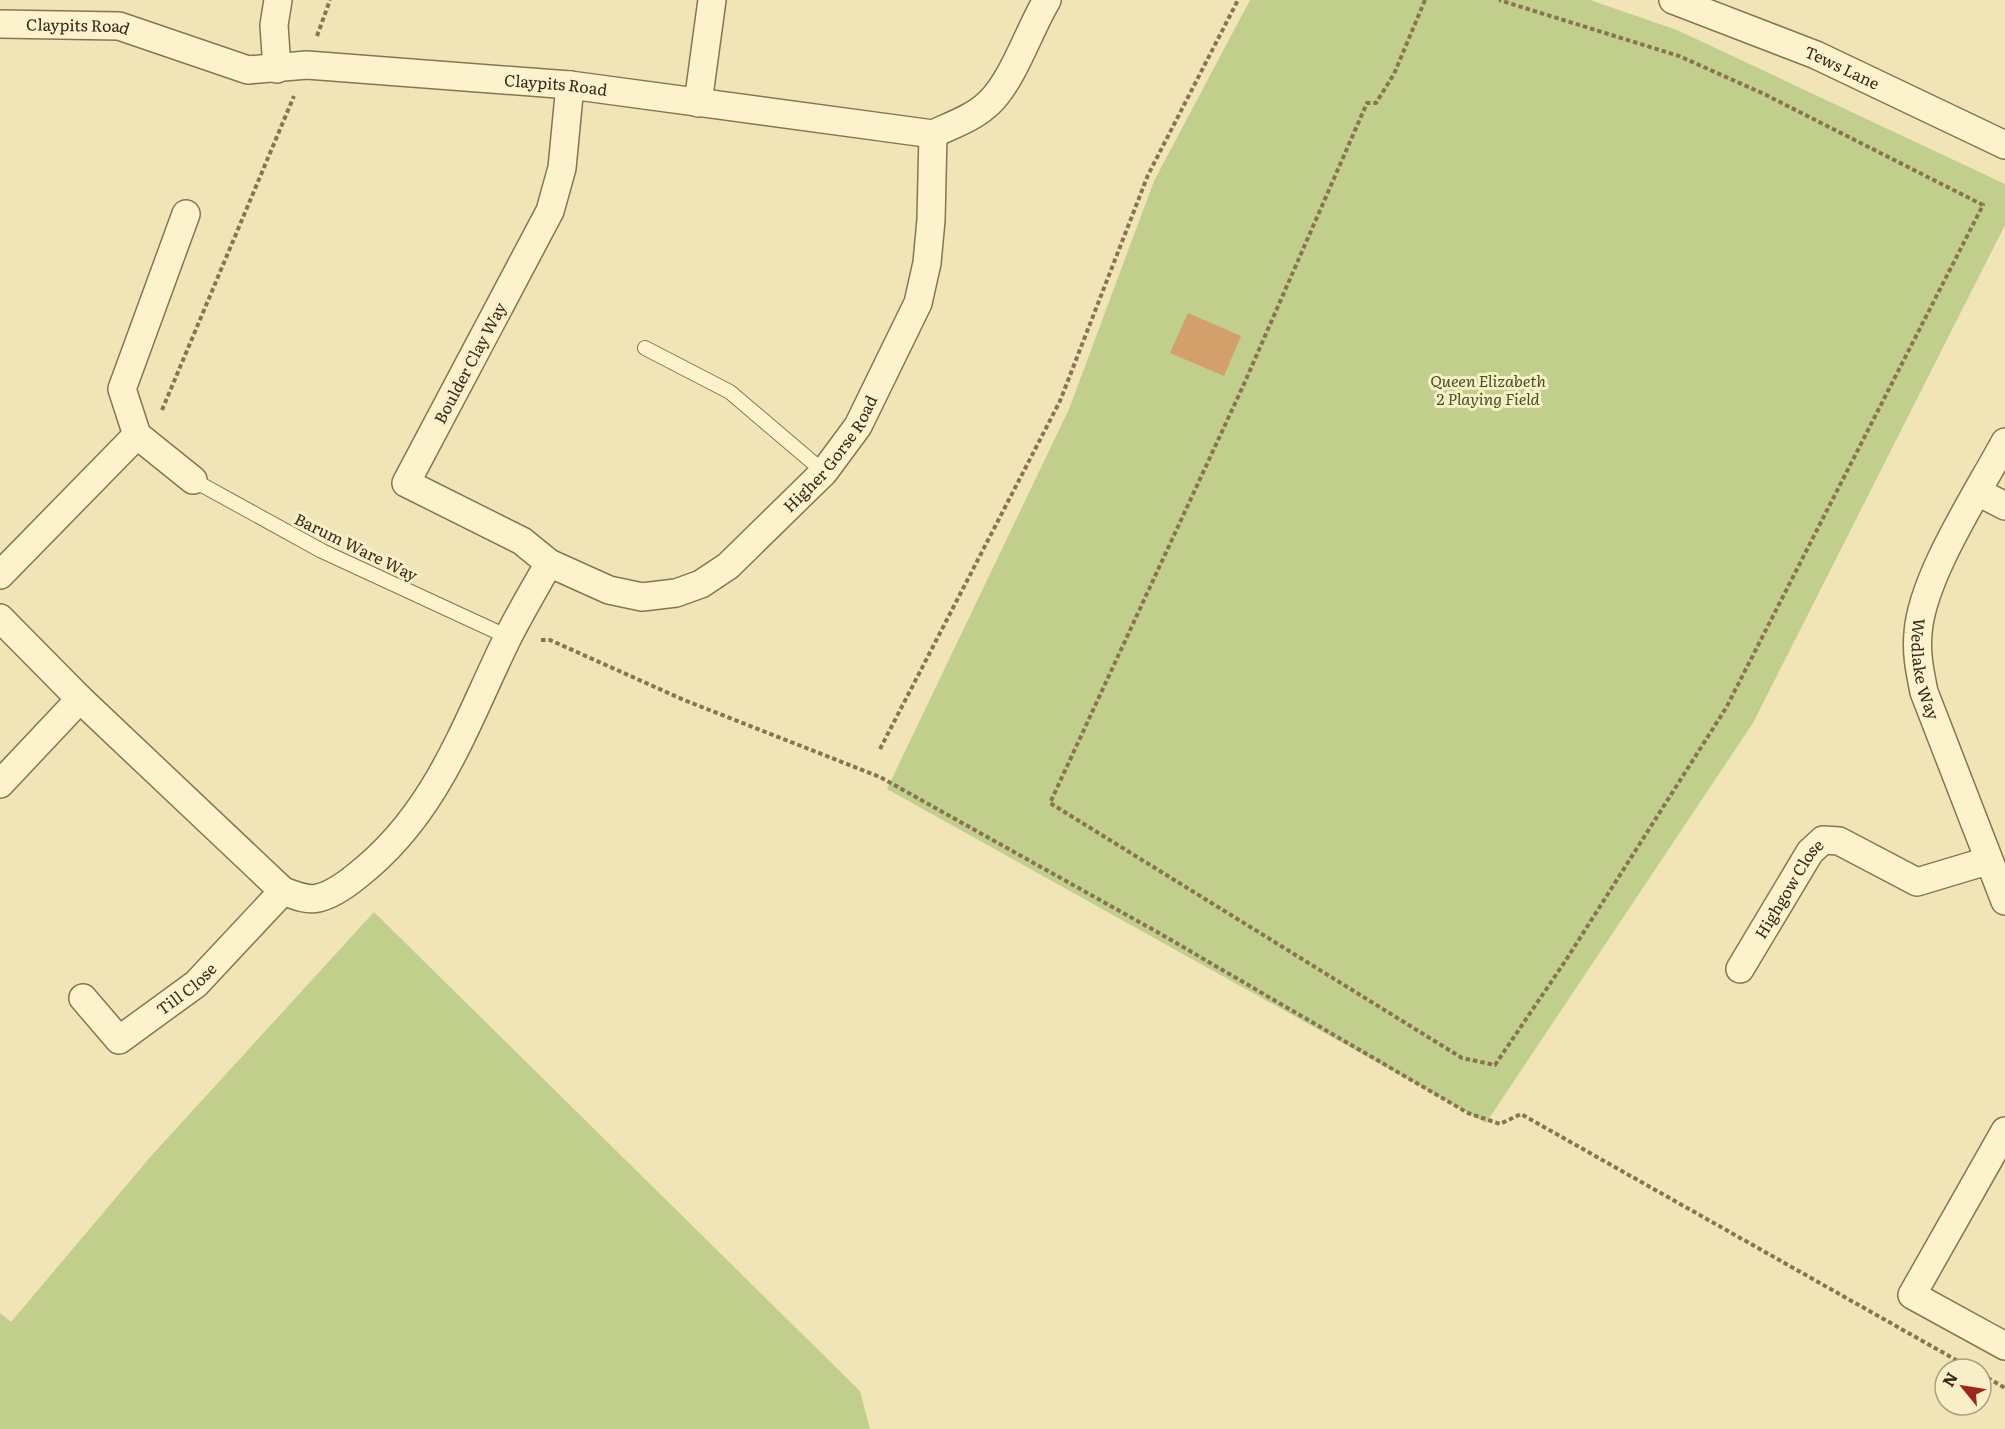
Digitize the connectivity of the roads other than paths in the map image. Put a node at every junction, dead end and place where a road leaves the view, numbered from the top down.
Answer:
1 (278, 0) edge
2 (712, 0) edge
3 (1047, 0) edge
4 (1673, 0) edge
5 (56, 11) edge
6 (0, 24) edge
7 (277, 69) junction
8 (570, 85) junction
9 (698, 103) junction
10 (933, 134) junction
11 (2005, 145) edge
12 (186, 214) dead end
13 (645, 348) dead end
14 (142, 439) junction
15 (2005, 442) edge
16 (824, 472) junction
17 (194, 480) joint
18 (1978, 492) junction
19 (2005, 506) edge
20 (549, 563) junction
21 (3, 565) edge
22 (0, 618) edge
23 (508, 637) junction
24 (80, 699) junction
25 (0, 784) edge
26 (1988, 861) junction
27 (283, 891) junction
28 (2005, 901) edge
29 (1740, 969) dead end
30 (84, 998) dead end
31 (2005, 1131) edge
32 (2005, 1346) edge

1 - 7 street
2 - 9 street
3 - 10 street
4 - 11 street, Tews Lane
5 - 6 street, Claypits Road
5 - 7 street, Claypits Road
7 - 8 street, Claypits Road
8 - 9 street, Claypits Road
8 - 20 street, Boulder Clay Way
9 - 10 street, Claypits Road
10 - 16 street, Higher Gorse Road
12 - 14 street
13 - 16 lane
14 - 17 street
14 - 21 street
15 - 18 street, Wedlake Way
16 - 20 street, Higher Gorse Road
17 - 23 lane, Barum Ware Way
18 - 19 street
18 - 26 street, Wedlake Way
20 - 23 street
22 - 24 street
23 - 27 street
24 - 25 street
24 - 27 street
26 - 28 street, Wedlake Way
26 - 29 street, Highgow Close
27 - 30 street, Till Close
31 - 32 street

